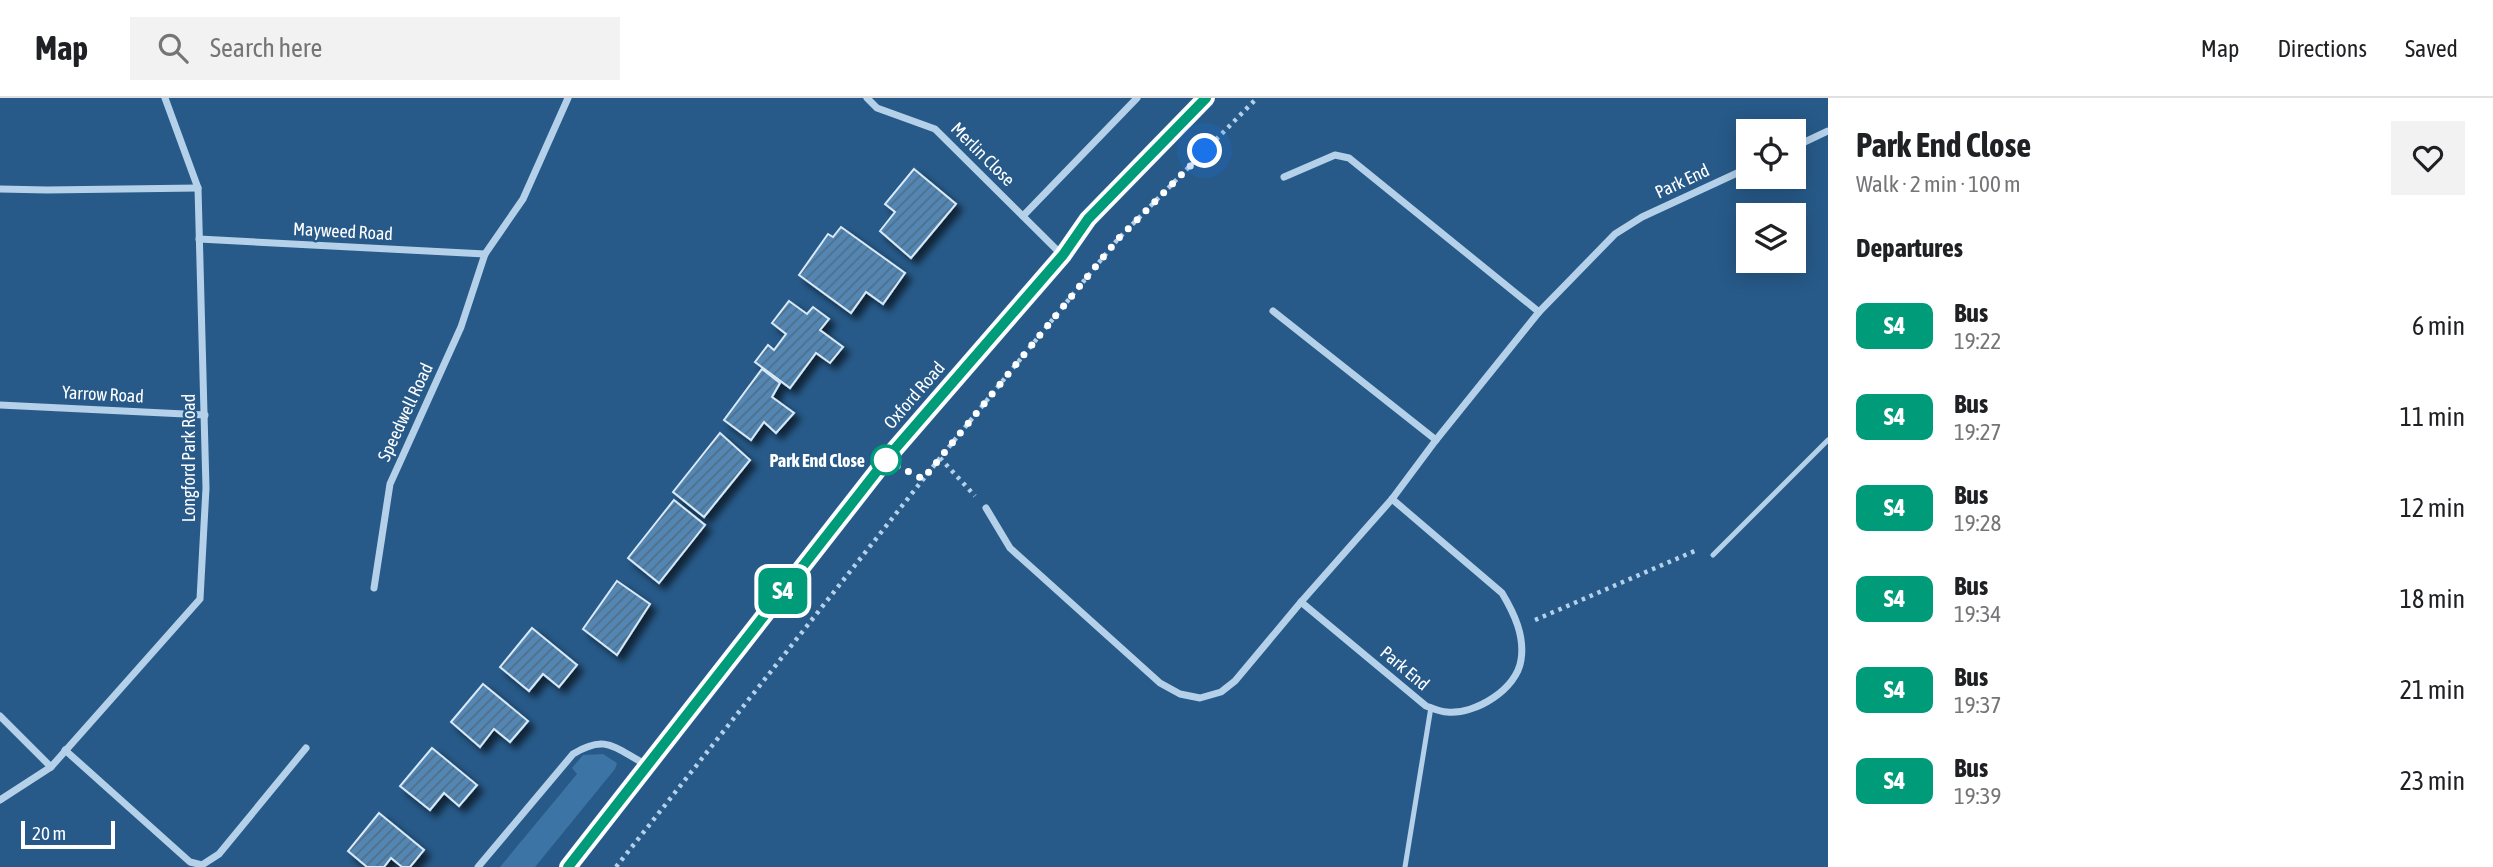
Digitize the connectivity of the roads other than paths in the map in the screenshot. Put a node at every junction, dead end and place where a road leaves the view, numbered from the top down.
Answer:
1 (165, 98) edge
2 (568, 98) edge
3 (867, 98) edge
4 (1136, 98) edge
5 (1206, 98) edge
6 (1828, 131) edge
7 (1806, 141) edge
8 (1736, 174) edge
9 (1284, 177) dead end
10 (198, 188) junction
11 (0, 189) edge
12 (1023, 216) junction
13 (199, 239) junction
14 (485, 254) junction
15 (1063, 255) junction
16 (1273, 311) dead end
17 (1539, 312) junction
18 (0, 405) edge
19 (205, 415) junction
20 (1436, 440) junction
21 (1828, 440) edge
22 (1392, 499) junction
23 (986, 508) road end
24 (1713, 555) dead end
25 (373, 588) dead end
26 (1301, 602) junction
27 (1431, 707) junction
28 (0, 716) edge
29 (306, 748) dead end
30 (65, 750) junction
31 (648, 766) junction
32 (51, 767) junction
33 (0, 800) edge
34 (478, 867) edge
35 (568, 867) edge
36 (1405, 867) edge

1 - 10 street, Longford Park Road
2 - 14 street, Speedwell Road
3 - 12 street, Merlin Close
4 - 12 street
5 - 15 main road, Oxford Road
6 - 7 street
8 - 17 street, Park End
9 - 17 street
10 - 11 street
10 - 13 street, Longford Park Road
12 - 15 street, Merlin Close
13 - 14 street, Mayweed Road
13 - 19 street, Longford Park Road
14 - 25 street, Speedwell Road
15 - 31 main road, Oxford Road
16 - 20 street
17 - 20 street, Park End
18 - 19 street, Yarrow Road
19 - 30 street, Longford Park Road
20 - 22 street, Park End
21 - 24 lane
22 - 26 street, Park End
22 - 27 street, Park End
23 - 26 street, Park End
26 - 27 street, Park End
27 - 36 lane
28 - 32 street
29 - 30 street
30 - 32 street, Longford Park Road
31 - 34 street
31 - 35 main road, Oxford Road
32 - 33 street, Longford Park Road

